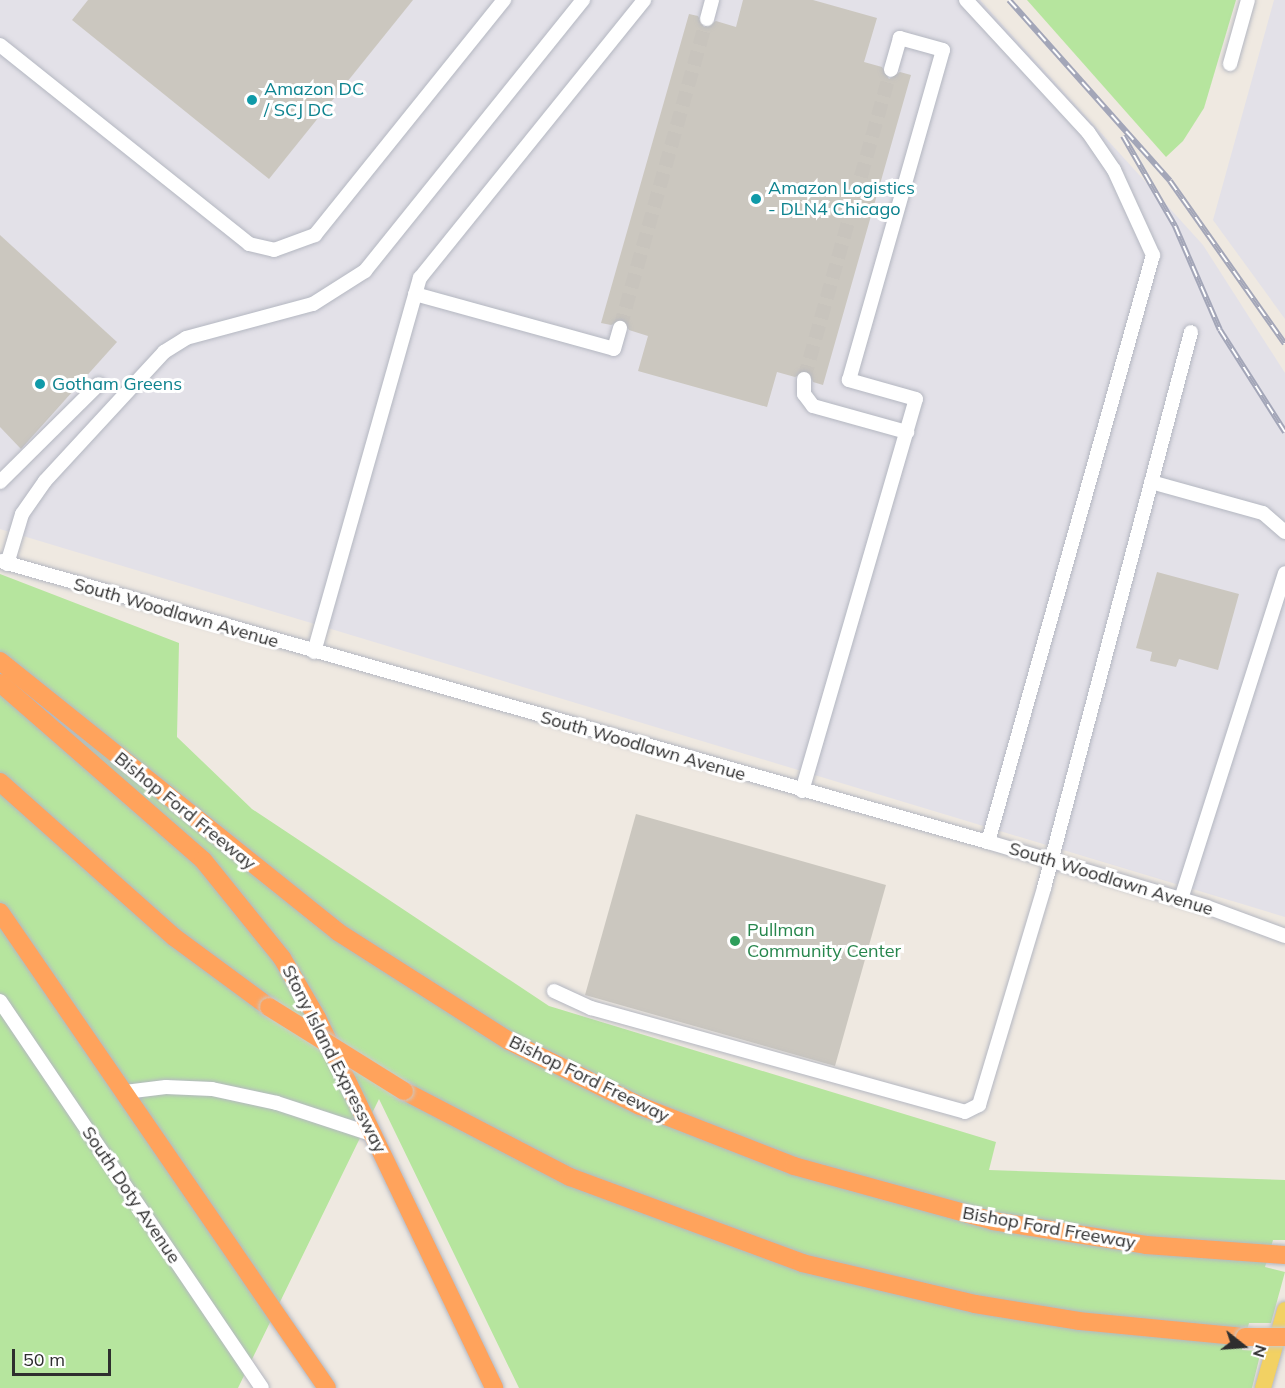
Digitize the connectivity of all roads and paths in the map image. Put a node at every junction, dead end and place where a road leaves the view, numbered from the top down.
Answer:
1 (504, 0) edge
2 (584, 0) edge
3 (644, 0) edge
4 (712, 0) edge
5 (966, 0) edge
6 (1248, 0) edge
7 (707, 19) tunnel mouth
8 (0, 45) edge
9 (1230, 64) dead end
10 (891, 70) tunnel mouth
11 (415, 294) junction
12 (620, 328) tunnel mouth
13 (1191, 332) dead end
14 (804, 379) tunnel mouth
15 (99, 384) dead end
16 (907, 432) junction
17 (0, 482) edge
18 (1151, 482) junction
19 (1285, 532) edge
20 (3, 562) edge
21 (1285, 573) edge
22 (314, 652) junction
23 (0, 661) edge
24 (0, 682) edge
25 (0, 782) edge
26 (802, 791) junction
27 (988, 842) junction
28 (1049, 861) junction
29 (1181, 899) junction
30 (0, 912) edge
31 (1285, 936) edge
32 (554, 991) dead end
33 (0, 1001) edge
34 (125, 1092) junction
35 (374, 1134) junction
36 (1277, 1255) edge
37 (1285, 1310) edge
38 (1285, 1337) edge
39 (262, 1388) edge
40 (327, 1388) edge
41 (494, 1388) edge
42 (1263, 1388) edge

1 - 8 street
2 - 20 street
3 - 11 street
4 - 7 street
5 - 27 street
6 - 9 street
10 - 16 street
11 - 12 street
11 - 22 street
13 - 18 street
14 - 16 street
15 - 17 street
16 - 26 street
18 - 19 street
18 - 28 street
20 - 22 street, South Woodlawn Avenue
21 - 29 street
22 - 26 street, South Woodlawn Avenue
23 - 36 highway, Bishop Ford Freeway
24 - 35 highway, Stony Island Expressway
25 - 38 highway, bridge
26 - 27 street, South Woodlawn Avenue
27 - 28 street, South Woodlawn Avenue
28 - 29 street, South Woodlawn Avenue
28 - 32 street
29 - 31 street, South Woodlawn Avenue
30 - 34 highway
33 - 39 street, South Doty Avenue
34 - 35 street
34 - 40 highway
35 - 41 highway, Stony Island Expressway
37 - 42 main road

